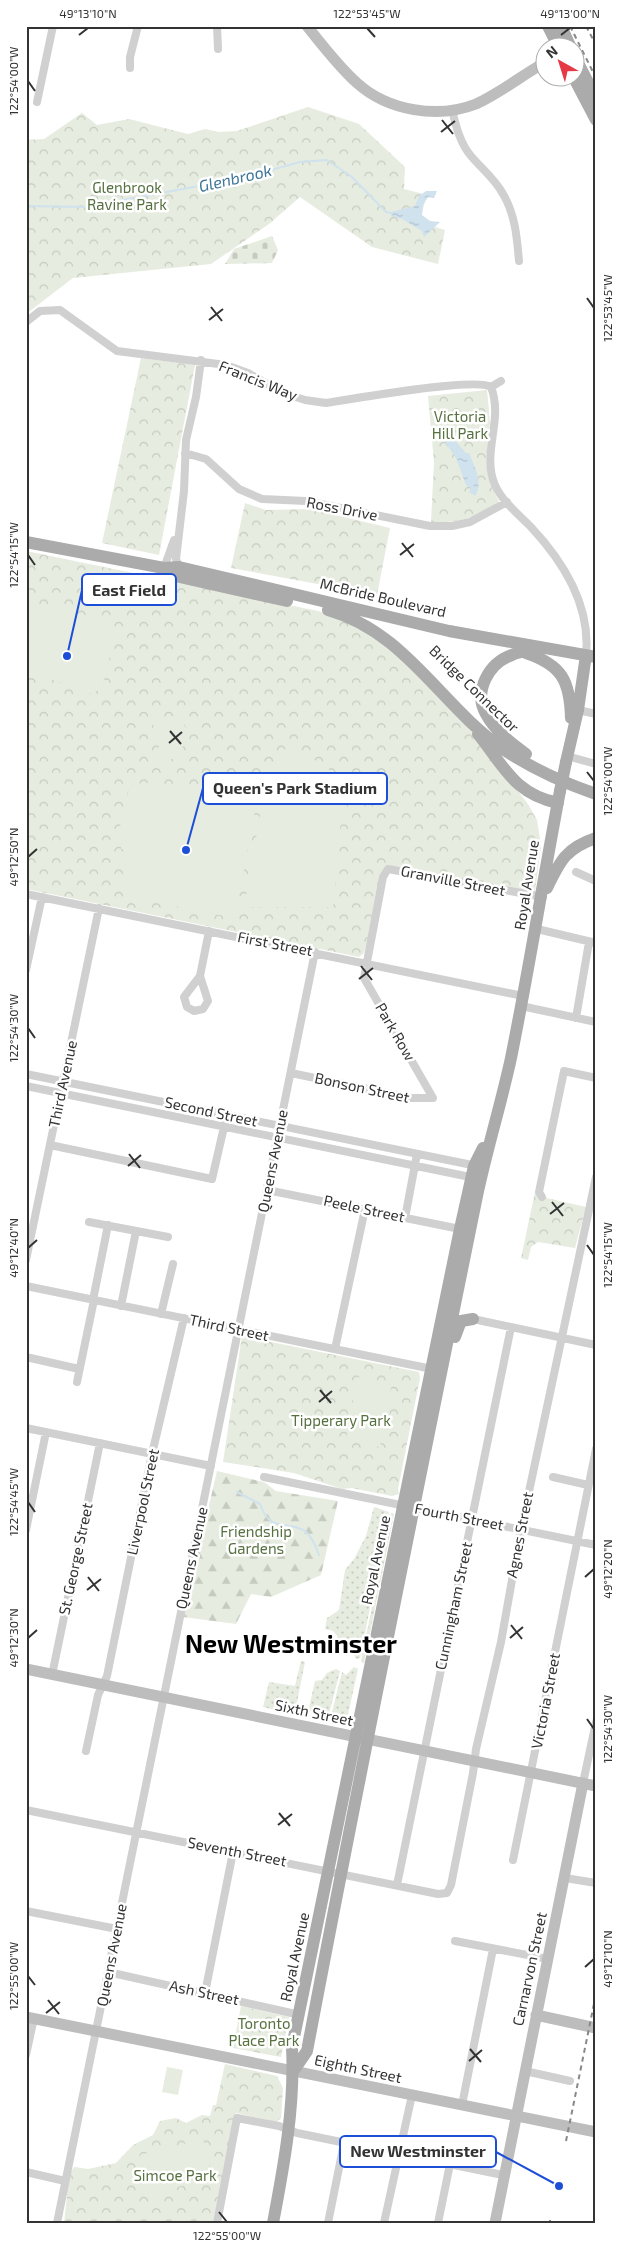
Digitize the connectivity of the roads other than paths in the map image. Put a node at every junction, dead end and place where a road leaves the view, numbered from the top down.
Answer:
1 (53, 26) edge
2 (138, 26) edge
3 (217, 26) edge
4 (307, 26) edge
5 (548, 26) edge
6 (561, 26) edge
7 (554, 38) edge
8 (566, 38) edge
9 (218, 49) dead end
10 (130, 68) dead end
11 (534, 70) edge
12 (584, 75) edge
13 (579, 88) edge
14 (596, 98) edge
15 (37, 102) dead end
16 (452, 110) junction
17 (596, 120) edge
18 (519, 261) dead end
19 (26, 322) edge
20 (201, 360) junction
21 (501, 381) dead end
22 (491, 387) junction
23 (185, 453) junction
24 (507, 502) junction
25 (178, 529) junction
26 (26, 534) edge
27 (26, 542) edge
28 (50, 546) junction
29 (178, 567) junction
30 (164, 568) junction
31 (341, 610) junction
32 (556, 649) junction
33 (523, 652) junction
34 (591, 656) edge
35 (449, 700) junction
36 (578, 710) junction
37 (596, 714) edge
38 (571, 733) junction
39 (566, 759) junction
40 (536, 760) junction
41 (596, 764) edge
42 (596, 786) edge
43 (596, 794) edge
44 (559, 797) junction
45 (596, 838) edge
46 (576, 872) dead end
47 (596, 881) edge
48 (26, 894) edge
49 (42, 897) junction
50 (543, 897) junction
51 (99, 908) junction
52 (541, 930) junction
53 (209, 931) junction
54 (593, 942) edge
55 (315, 952) junction
56 (365, 963) junction
57 (26, 970) edge
58 (200, 976) dead end
59 (522, 1001) junction
60 (576, 1018) junction
61 (596, 1022) edge
62 (291, 1073) junction
63 (26, 1074) edge
64 (596, 1078) edge
65 (64, 1082) junction
66 (26, 1086) edge
67 (61, 1094) junction
68 (433, 1098) joint
69 (228, 1114) junction
70 (280, 1126) junction
71 (224, 1127) junction
72 (278, 1138) junction
73 (50, 1146) junction
74 (417, 1154) junction
75 (415, 1166) junction
76 (477, 1172) junction
77 (596, 1177) edge
78 (267, 1190) junction
79 (542, 1197) dead end
80 (593, 1204) edge
81 (365, 1209) junction
82 (405, 1218) junction
83 (89, 1222) dead end
84 (108, 1225) junction
85 (460, 1229) junction
86 (136, 1231) junction
87 (168, 1237) dead end
88 (26, 1260) edge
89 (173, 1264) dead end
90 (26, 1286) edge
91 (93, 1300) junction
92 (121, 1306) junction
93 (161, 1314) junction
94 (184, 1318) junction
95 (473, 1319) joint
96 (511, 1327) junction
97 (238, 1330) junction
98 (562, 1337) junction
99 (596, 1345) edge
100 (335, 1349) junction
101 (26, 1357) edge
102 (80, 1369) junction
103 (436, 1370) junction
104 (77, 1382) dead end
105 (26, 1428) edge
106 (46, 1432) junction
107 (100, 1443) junction
108 (596, 1449) edge
109 (152, 1454) junction
110 (211, 1466) junction
111 (264, 1477) dead end
112 (553, 1477) dead end
113 (588, 1485) junction
114 (409, 1507) junction
115 (472, 1520) junction
116 (521, 1529) junction
117 (26, 1530) edge
118 (577, 1541) junction
119 (596, 1545) edge
120 (26, 1669) edge
121 (52, 1675) junction
122 (104, 1685) junction
123 (164, 1698) junction
124 (596, 1722) edge
125 (361, 1738) junction
126 (86, 1751) dead end
127 (424, 1751) junction
128 (475, 1761) junction
129 (532, 1772) junction
130 (583, 1783) junction
131 (596, 1786) edge
132 (26, 1810) edge
133 (136, 1832) junction
134 (233, 1852) junction
135 (513, 1860) dead end
136 (335, 1872) junction
137 (565, 1878) junction
138 (596, 1883) edge
139 (397, 1885) junction
140 (447, 1893) joint
141 (26, 1911) edge
142 (117, 1929) junction
143 (456, 1941) dead end
144 (493, 1949) junction
145 (548, 1959) junction
146 (108, 1972) junction
147 (205, 1993) junction
148 (300, 2014) junction
149 (536, 2015) junction
150 (30, 2017) edge
151 (596, 2028) edge
152 (97, 2030) junction
153 (26, 2055) edge
154 (294, 2070) junction
155 (524, 2072) junction
156 (570, 2081) dead end
157 (412, 2095) junction
158 (462, 2105) junction
159 (516, 2116) junction
160 (288, 2130) junction
161 (596, 2132) edge
162 (344, 2143) junction
163 (398, 2154) junction
164 (450, 2164) junction
165 (26, 2172) edge
166 (503, 2175) junction
167 (65, 2181) junction
168 (57, 2223) edge
169 (217, 2223) edge
170 (272, 2223) edge
171 (328, 2223) edge
172 (384, 2223) edge
173 (438, 2223) edge
174 (495, 2223) edge

1 - 15 street
2 - 10 street
3 - 9 street
4 - 16 street
5 - 7 main road
6 - 8 main road
11 - 16 street
12 - 14 main road
13 - 17 main road
16 - 18 street
19 - 20 street, Francis Way
20 - 22 street, Francis Way
20 - 23 street
21 - 22 street
22 - 24 street
23 - 24 street, Ross Drive
23 - 25 street
24 - 34 street
25 - 29 street
25 - 30 street
26 - 28 main road
27 - 28 main road, McBride Boulevard
28 - 30 main road, McBride Boulevard
29 - 30 main road, McBride Boulevard
29 - 31 main road, McBride Boulevard
30 - 31 main road, McBride Boulevard
31 - 32 main road, McBride Boulevard
31 - 35 main road, Bridge Connector
31 - 40 main road, Bridge Connector
32 - 33 main road
32 - 34 main road, McBride Boulevard
33 - 38 main road
33 - 40 main road
34 - 36 main road, Royal Avenue
35 - 43 main road, Bridge Connector
35 - 44 main road
36 - 37 street
36 - 38 main road, Royal Avenue
38 - 39 main road, Royal Avenue
39 - 41 street
39 - 44 main road, Royal Avenue, bridge
40 - 42 main road, Bridge Connector
44 - 50 main road, Royal Avenue
45 - 50 main road
46 - 47 street
48 - 49 street, First Street
49 - 51 street, First Street
49 - 57 street
50 - 52 main road, Royal Avenue
50 - 56 street, Granville Street
51 - 53 street, First Street
51 - 65 street, Third Avenue
52 - 54 street
52 - 59 main road, Royal Avenue
53 - 55 street, First Street
53 - 58 street
54 - 60 street
55 - 56 street, First Street
55 - 62 street, Queens Avenue
56 - 59 street, First Street
56 - 68 street, Park Row
59 - 60 street, First Street
59 - 76 main road, Royal Avenue
60 - 61 street, First Street
62 - 68 street, Bonson Street
62 - 70 street, Queens Avenue
63 - 65 street, Second Street
64 - 79 street
65 - 67 street, Third Avenue
65 - 69 street, Second Street
66 - 67 street, Second Street
67 - 71 street, Second Street
67 - 73 street, Third Avenue
69 - 70 street, Second Street
69 - 71 street
70 - 72 street, Queens Avenue
70 - 74 street, Second Street
71 - 72 street, Second Street
71 - 73 street
72 - 75 street, Second Street
72 - 78 street, Queens Avenue
73 - 88 street, Third Avenue
74 - 75 street
74 - 76 street, Second Street
75 - 76 street, Second Street
75 - 82 street
76 - 85 main road, Royal Avenue
76 - 103 main road, Royal Avenue
77 - 80 street, Agnes Street
78 - 81 street, Peele Street
78 - 97 street, Queens Avenue
80 - 98 street, Agnes Street
81 - 82 street, Peele Street
81 - 100 street
82 - 85 street, Peele Street
83 - 84 street
84 - 86 street
84 - 91 street
85 - 103 main road, Royal Avenue
86 - 87 street
86 - 92 street
89 - 93 street
90 - 91 street, Third Street
91 - 92 street, Third Street
91 - 102 street
92 - 93 street, Third Street
93 - 94 street, Third Street
94 - 97 street, Third Street
94 - 109 street, Liverpool Street
95 - 96 street
95 - 103 main road
96 - 98 street
96 - 115 street, Cunningham Street
97 - 100 street, Third Street
97 - 110 street, Queens Avenue
98 - 99 street
98 - 116 street, Agnes Street
100 - 103 street, Third Street
101 - 102 street
102 - 104 street
103 - 114 main road, Royal Avenue
105 - 106 street
106 - 107 street
106 - 117 street
107 - 109 street
107 - 121 street, St. George Street
108 - 113 street, Victoria Street
109 - 110 street
109 - 122 street, Liverpool Street
110 - 123 street, Queens Avenue
111 - 114 street, Fourth Street
112 - 113 street
113 - 118 street, Victoria Street
114 - 115 street, Fourth Street
114 - 125 main road, Royal Avenue
115 - 116 street, Fourth Street
115 - 127 street, Cunningham Street
116 - 118 street, Fourth Street
116 - 128 street, Agnes Street
118 - 119 street, Fourth Street
118 - 129 street, Victoria Street
120 - 121 street, Sixth Street
121 - 122 street, Sixth Street
122 - 123 street, Sixth Street
122 - 126 street, Liverpool Street
123 - 125 street, Sixth Street
123 - 133 street, Queens Avenue
124 - 130 street, Carnarvon Street
125 - 127 street, Sixth Street
125 - 136 main road, Royal Avenue
127 - 128 street, Sixth Street
127 - 139 street, Cunningham Street
128 - 129 street, Sixth Street
128 - 140 street, Agnes Street
129 - 130 street, Sixth Street
129 - 135 street, Victoria Street
130 - 131 street, Sixth Street
130 - 137 street, Carnarvon Street
132 - 133 street, Seventh Street
133 - 134 street, Seventh Street
133 - 142 street, Queens Avenue
134 - 136 street, Seventh Street
134 - 147 street
136 - 139 street, Seventh Street
136 - 148 main road, Royal Avenue
136 - 154 main road, Royal Avenue
137 - 138 street
137 - 145 street, Carnarvon Street
139 - 140 street, Seventh Street
141 - 142 street
142 - 146 street, Queens Avenue
143 - 144 street
144 - 145 street
144 - 158 street
145 - 149 street, Carnarvon Street
146 - 147 street, Ash Street
146 - 152 street, Queens Avenue
147 - 148 street, Ash Street
148 - 154 main road, Royal Avenue
149 - 151 street
149 - 155 street, Carnarvon Street
150 - 152 street, Eighth Street
150 - 153 street
152 - 154 street, Eighth Street
152 - 167 street, Queens Avenue
154 - 157 street, Eighth Street
154 - 160 main road, Royal Avenue
155 - 156 street
155 - 159 street, Carnarvon Street
157 - 158 street, Eighth Street
157 - 163 street
158 - 159 street, Eighth Street
159 - 161 street, Eighth Street
159 - 166 street, Carnarvon Street
160 - 162 street
160 - 169 street
160 - 170 main road, Royal Avenue
162 - 163 street
162 - 171 street
163 - 164 street
163 - 172 street
164 - 166 street
164 - 173 street
165 - 167 street
166 - 174 street, Carnarvon Street
167 - 168 street, Queens Avenue

